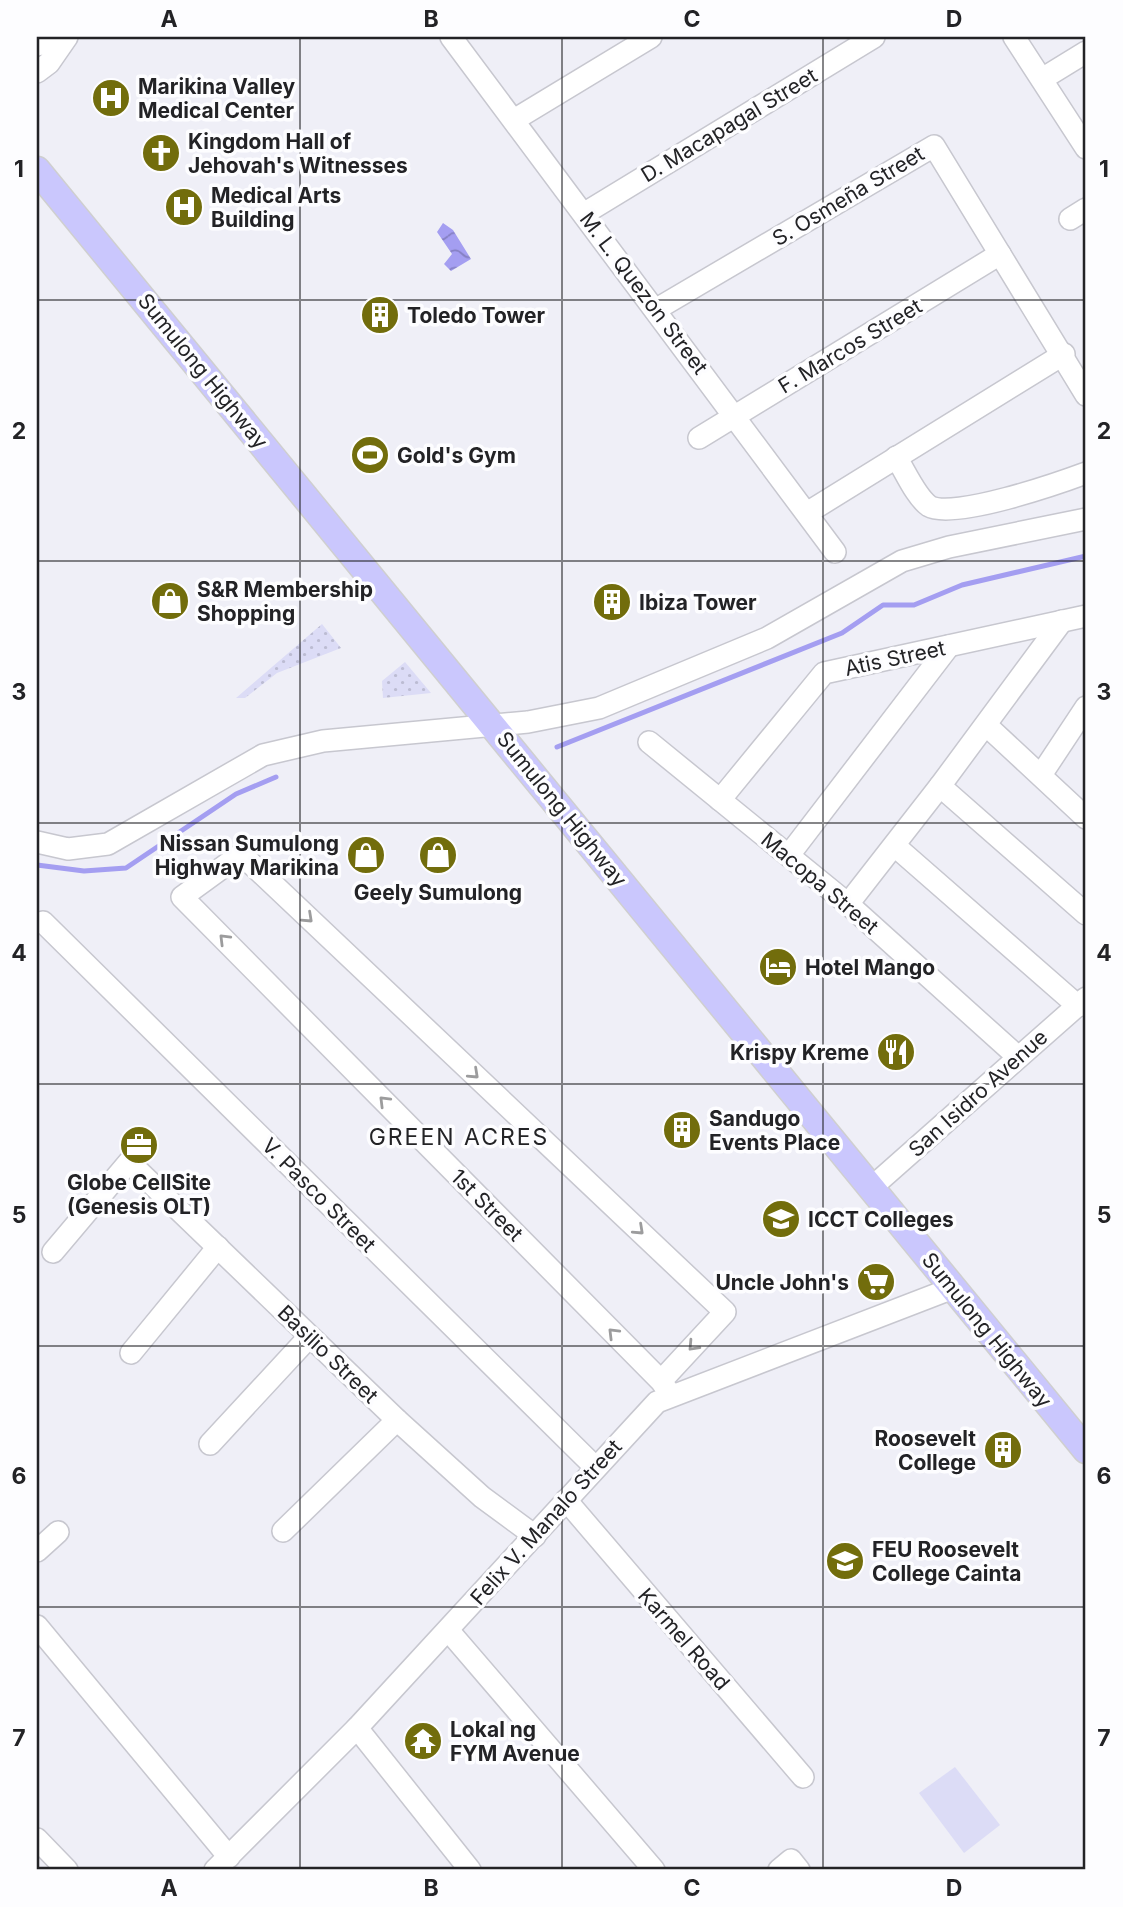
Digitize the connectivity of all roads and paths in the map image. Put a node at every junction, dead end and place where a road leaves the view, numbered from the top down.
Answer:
1 (451, 37) edge
2 (651, 37) edge
3 (874, 37) edge
4 (1014, 37) edge
5 (64, 39) edge
6 (37, 45) edge
7 (1086, 52) edge
8 (37, 72) edge
9 (1042, 79) junction
10 (514, 120) junction
11 (1086, 148) edge
12 (37, 170) edge
13 (584, 213) junction
14 (1000, 254) junction
15 (655, 310) junction
16 (1064, 354) junction
17 (1086, 395) edge
18 (736, 416) junction
19 (699, 438) dead end
20 (896, 457) junction
21 (1086, 473) edge
22 (807, 513) junction
23 (1086, 519) edge
24 (835, 552) dead end
25 (1086, 616) edge
26 (1062, 621) junction
27 (949, 646) junction
28 (1086, 708) edge
29 (985, 725) junction
30 (498, 730) junction
31 (649, 742) dead end
32 (1041, 775) junction
33 (940, 786) junction
34 (720, 800) junction
35 (1086, 818) edge
36 (37, 842) edge
37 (895, 846) junction
38 (789, 855) junction
39 (848, 904) junction
40 (1086, 914) edge
41 (43, 922) dead end
42 (1082, 1002) edge
43 (1018, 1057) junction
44 (871, 1188) junction
45 (218, 1247) junction
46 (53, 1252) dead end
47 (953, 1288) junction
48 (309, 1337) junction
49 (131, 1353) dead end
50 (666, 1388) junction
51 (397, 1420) junction
52 (210, 1444) dead end
53 (1086, 1450) edge
54 (595, 1467) junction
55 (566, 1500) junction
56 (283, 1531) dead end
57 (58, 1532) dead end
58 (536, 1536) junction
59 (37, 1551) edge
60 (37, 1626) edge
61 (448, 1630) junction
62 (357, 1728) junction
63 (803, 1777) dead end
64 (37, 1839) edge
65 (222, 1863) edge
66 (67, 1870) edge
67 (470, 1870) edge
68 (654, 1870) edge
69 (779, 1870) edge
70 (799, 1870) edge

1 - 10 street, M. L. Quezon Street
2 - 10 street
3 - 13 street, D. Macapagal Street
4 - 9 street
5 - 6 street
5 - 8 street
7 - 9 street
9 - 11 street
10 - 13 street, M. L. Quezon Street
12 - 30 main road, Sumulong Highway
13 - 15 street, M. L. Quezon Street
14 - 15 street, S. Osmeña Street
14 - 16 street, S. Osmeña Street
14 - 18 street, F. Marcos Street
15 - 18 street, M. L. Quezon Street
16 - 17 street, S. Osmeña Street
16 - 20 street
18 - 19 street, F. Marcos Street
18 - 22 street, M. L. Quezon Street
20 - 21 street
20 - 22 street
22 - 24 street, M. L. Quezon Street
23 - 30 street
25 - 26 street, Atis Street
26 - 27 street, Atis Street
26 - 29 street
27 - 34 street, Atis Street
27 - 38 street
28 - 32 street
29 - 32 street
29 - 33 street
30 - 36 street
30 - 44 main road, Sumulong Highway
31 - 34 street, Macopa Street
32 - 35 street
33 - 37 street
33 - 40 street
34 - 38 street, Macopa Street
37 - 39 street
37 - 42 street
38 - 39 street, Macopa Street
39 - 43 street, Macopa Street
41 - 54 street, V. Pasco Street
42 - 43 street, San Isidro Avenue
43 - 44 street, San Isidro Avenue
44 - 47 main road, Sumulong Highway
45 - 46 street, Basilio Street
45 - 48 street, Basilio Street
45 - 49 street
47 - 50 street, Felix V. Manalo Street
47 - 53 main road, Sumulong Highway
48 - 51 street, Basilio Street
48 - 52 street
50 -> 50 street, 1st Street
50 - 54 street, Felix V. Manalo Street
51 - 56 street
51 - 58 street, Basilio Street
54 - 55 street, Felix V. Manalo Street
55 - 58 street, Felix V. Manalo Street
55 - 63 street, Karmel Road
57 - 59 street
58 - 61 street, Felix V. Manalo Street
60 - 65 street
61 - 62 street, Felix V. Manalo Street
61 - 68 street
62 - 65 street, Felix V. Manalo Street
62 - 67 street
64 - 66 street
69 - 70 street

